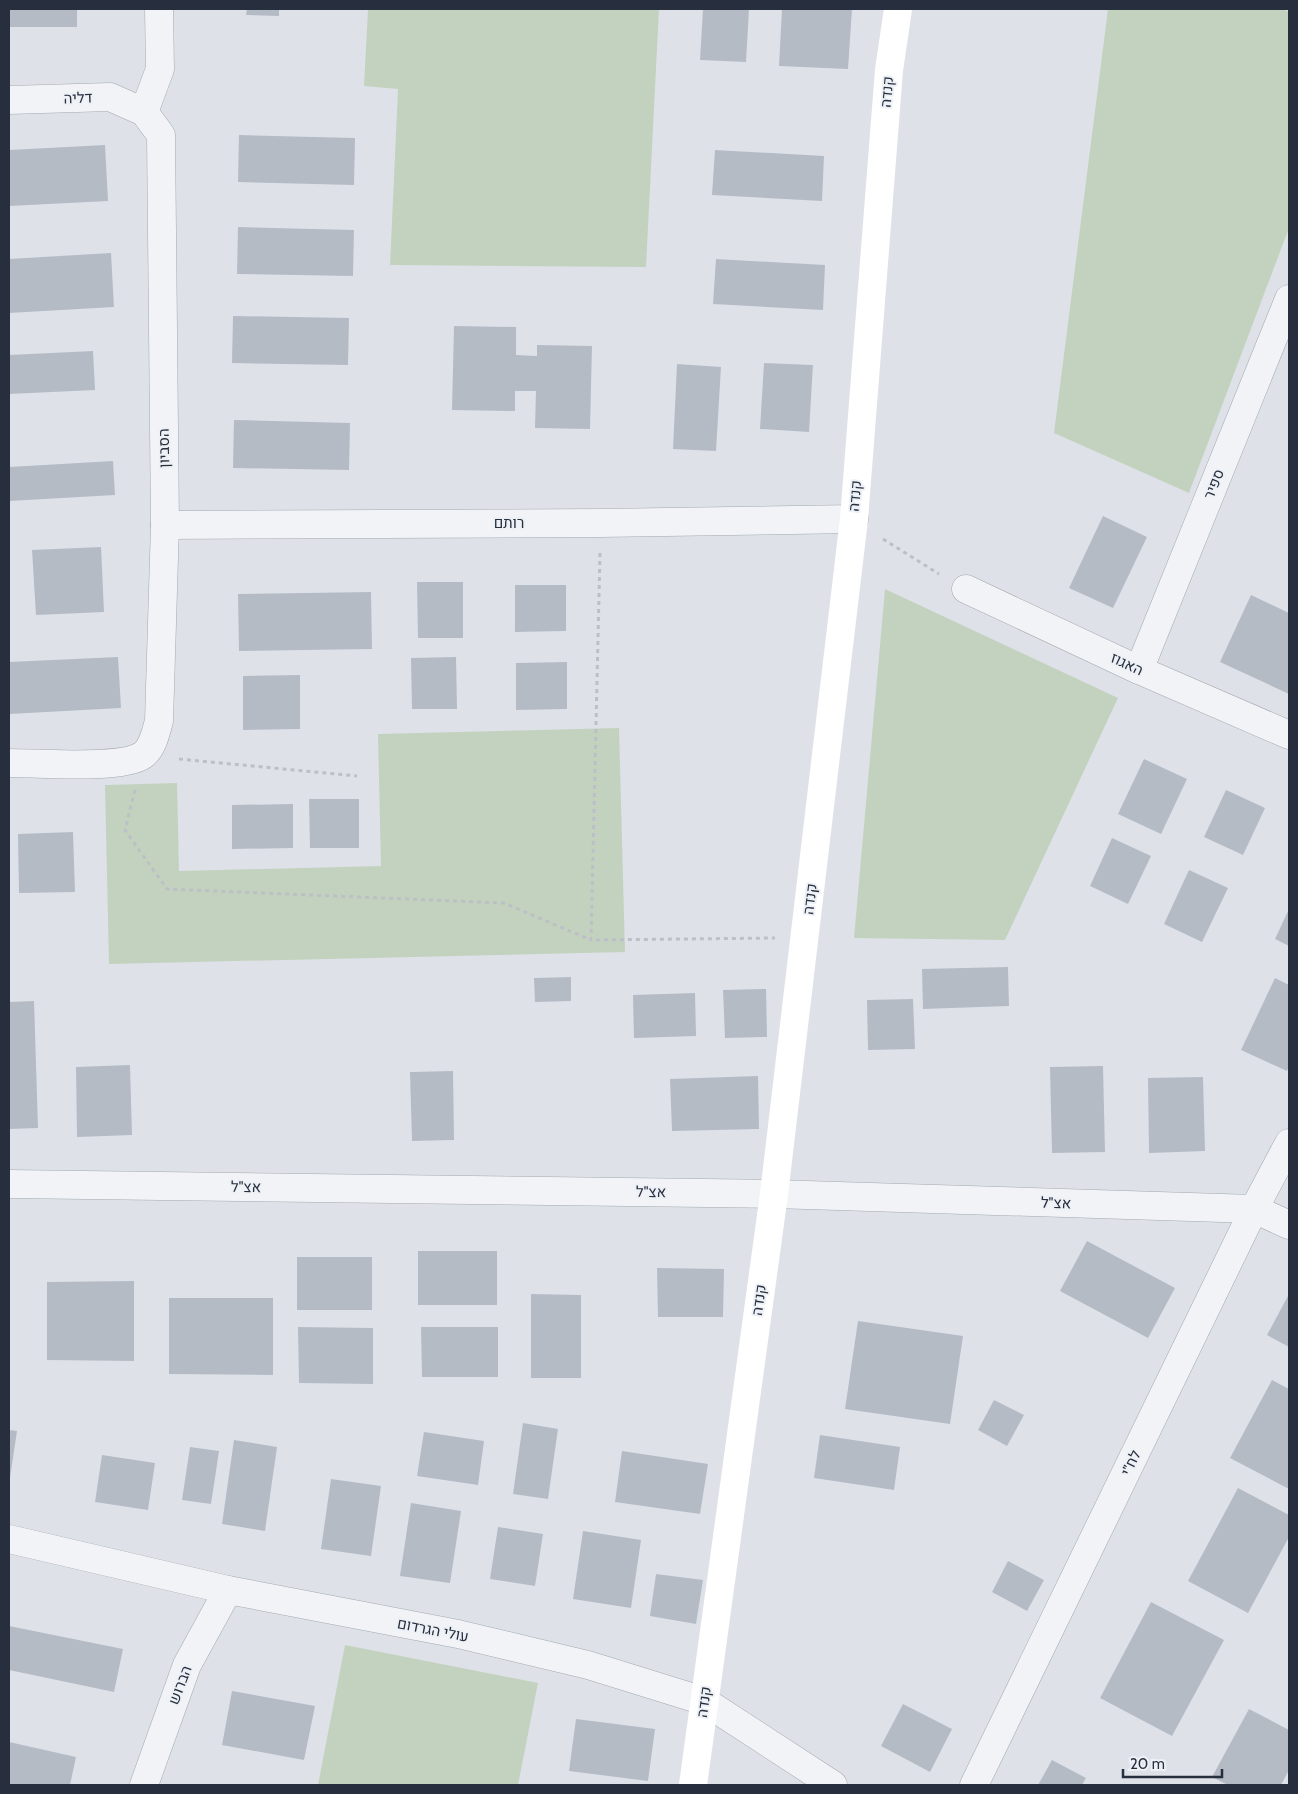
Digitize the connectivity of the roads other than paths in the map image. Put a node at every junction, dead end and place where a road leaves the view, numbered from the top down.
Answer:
1 (158, 9) edge
2 (898, 9) edge
3 (9, 100) edge
4 (144, 112) junction
5 (1289, 299) edge
6 (854, 519) junction
7 (165, 525) junction
8 (966, 589) road end
9 (1138, 670) junction
10 (1289, 735) edge
11 (9, 763) edge
12 (1289, 1143) edge
13 (9, 1184) edge
14 (774, 1194) junction
15 (1254, 1209) junction
16 (1289, 1225) edge
17 (9, 1539) edge
18 (228, 1590) junction
19 (704, 1701) junction
20 (144, 1785) edge
21 (693, 1785) edge
22 (833, 1785) edge
23 (974, 1785) edge

1 - 4 street
2 - 6 street, קנדה
3 - 4 street, דליה
4 - 7 street, הסביון
5 - 9 street, ספיר
6 - 7 street, רותם
6 - 14 street, קנדה
7 - 11 street, הסביון
8 - 9 street, האגוז
9 - 10 street, האגוז
12 - 15 street, לח"י
13 - 14 street, אצ"ל
14 - 15 street, אצ"ל
14 - 19 street, קנדה
15 - 16 street, אצ"ל
15 - 23 street, לח"י
17 - 18 street, עולי הגרדום
18 - 19 street, עולי הגרדום
18 - 20 street, הברוש
19 - 21 street, קנדה
19 - 22 street, עולי הגרדום

